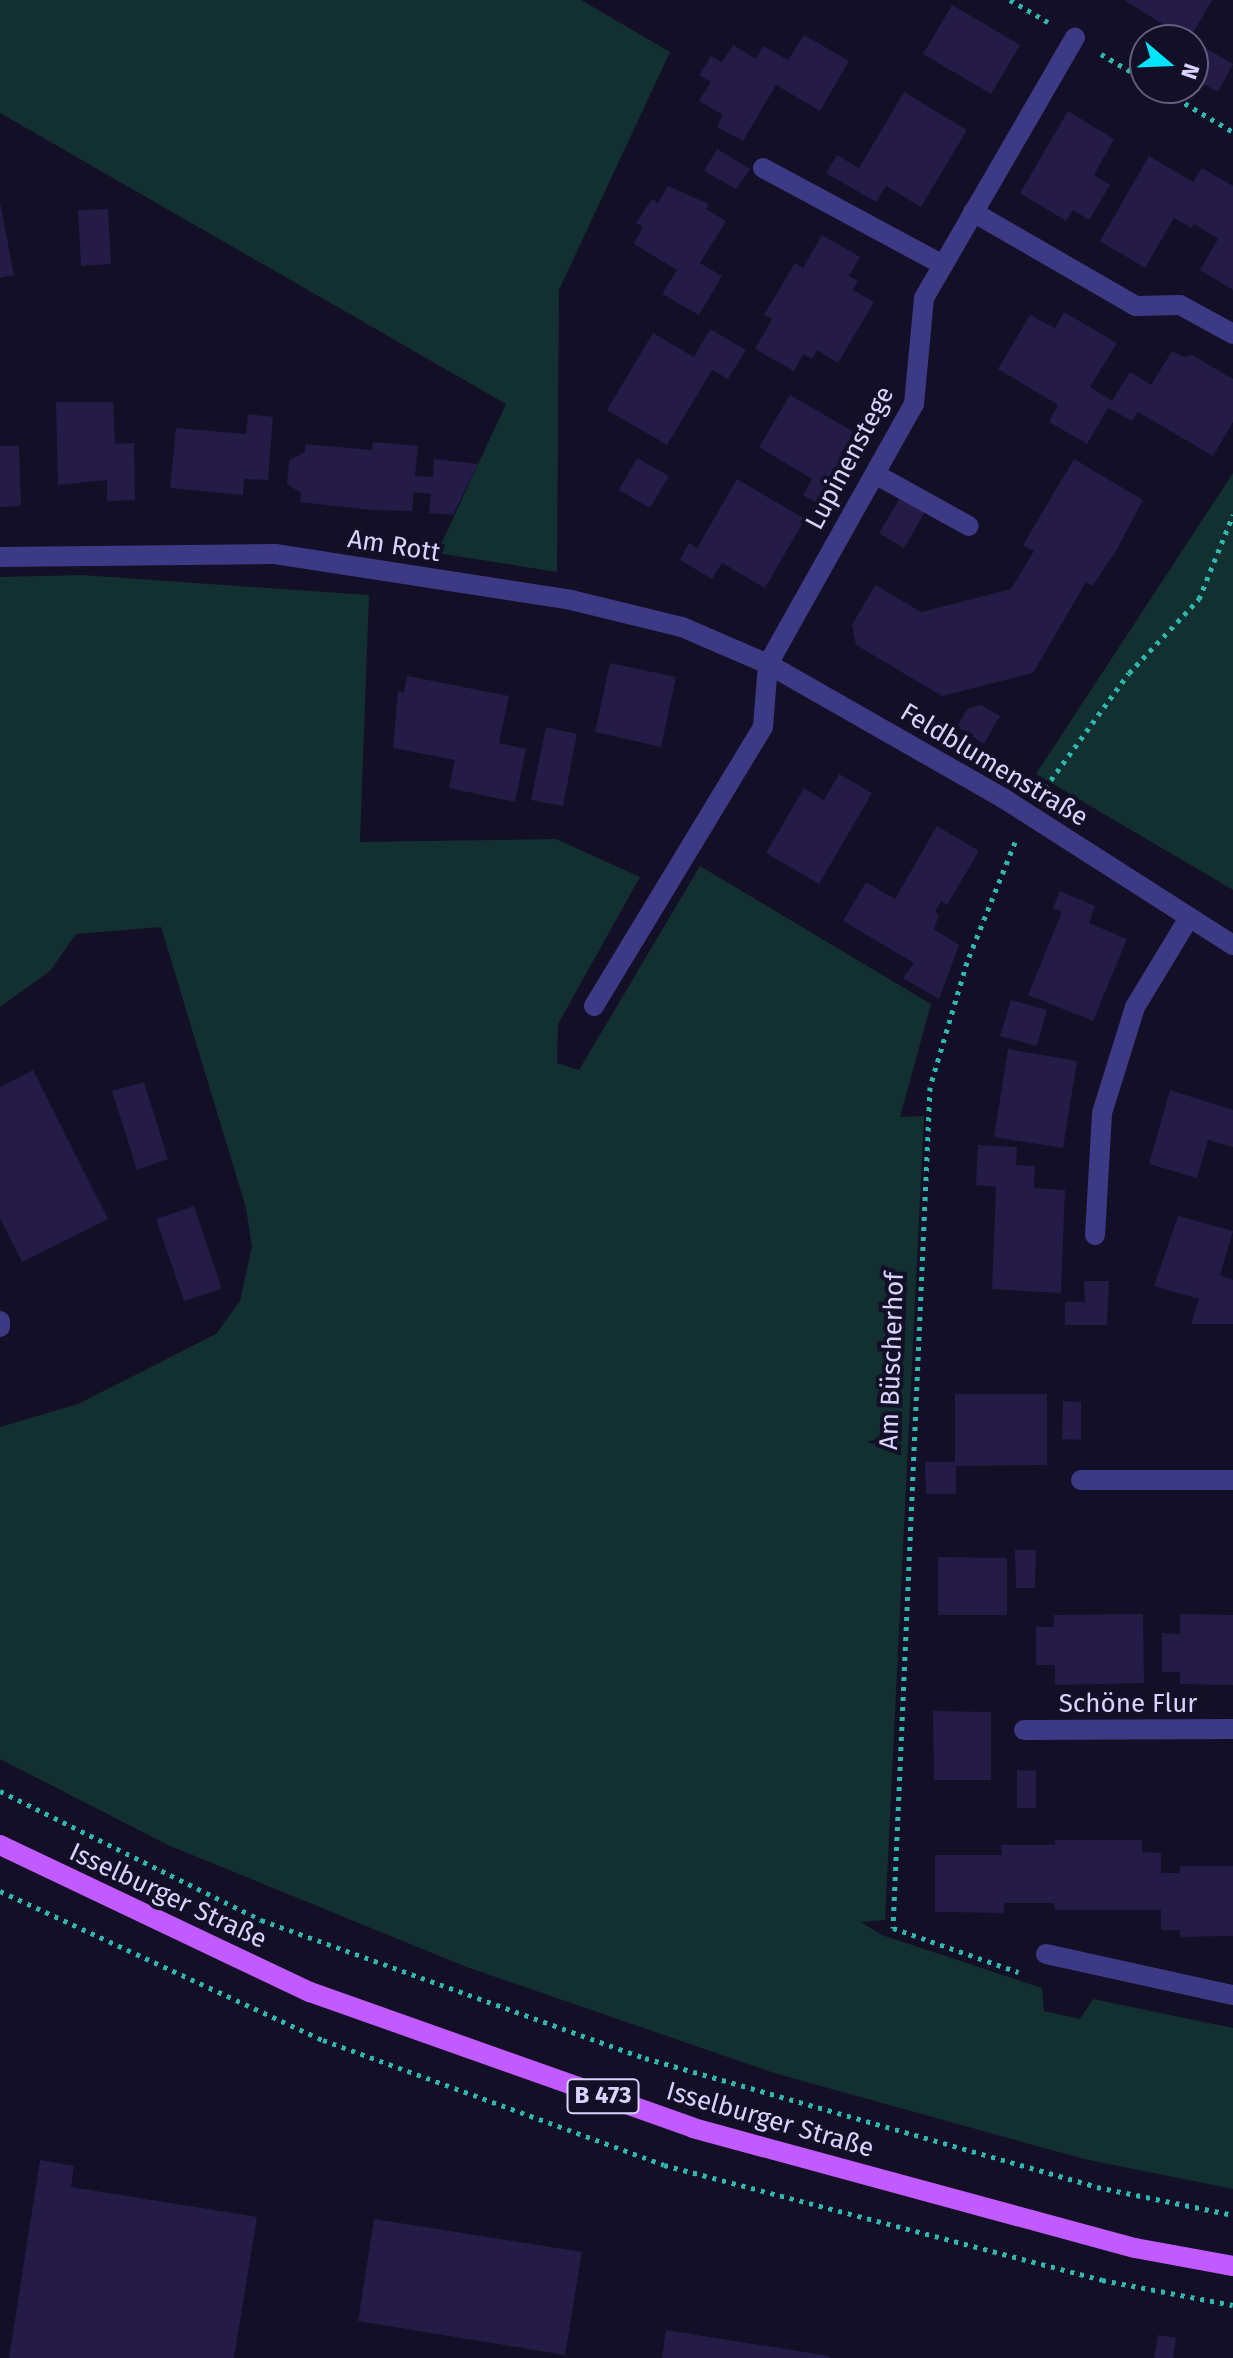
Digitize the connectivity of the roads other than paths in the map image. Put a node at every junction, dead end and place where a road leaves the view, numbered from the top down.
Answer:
1 (1075, 38) road end
2 (763, 168) dead end
3 (973, 212) junction
4 (943, 265) junction
5 (1233, 334) edge
6 (875, 474) junction
7 (969, 526) dead end
8 (0, 557) edge
9 (768, 664) junction
10 (1189, 918) junction
11 (1233, 945) edge
12 (594, 1006) dead end
13 (1095, 1235) dead end
14 (1081, 1480) dead end
15 (1233, 1480) edge
16 (1233, 1729) edge
17 (1024, 1730) dead end
18 (0, 1845) edge
19 (1046, 1954) road end
20 (1233, 1995) edge
21 (1233, 2266) edge

1 - 3 street, Lupinenstege
2 - 4 street
3 - 4 street, Lupinenstege
3 - 5 street
4 - 6 street, Lupinenstege
6 - 7 street
6 - 9 street, Lupinenstege
8 - 9 street, Am Rott
9 - 10 street, Feldblumenstraße
9 - 12 street
10 - 11 street, Feldblumenstraße
10 - 13 street
14 - 15 street
16 - 17 street, Schöne Flur
18 - 21 main road, Isselburger Straße / B 473
19 - 20 street

